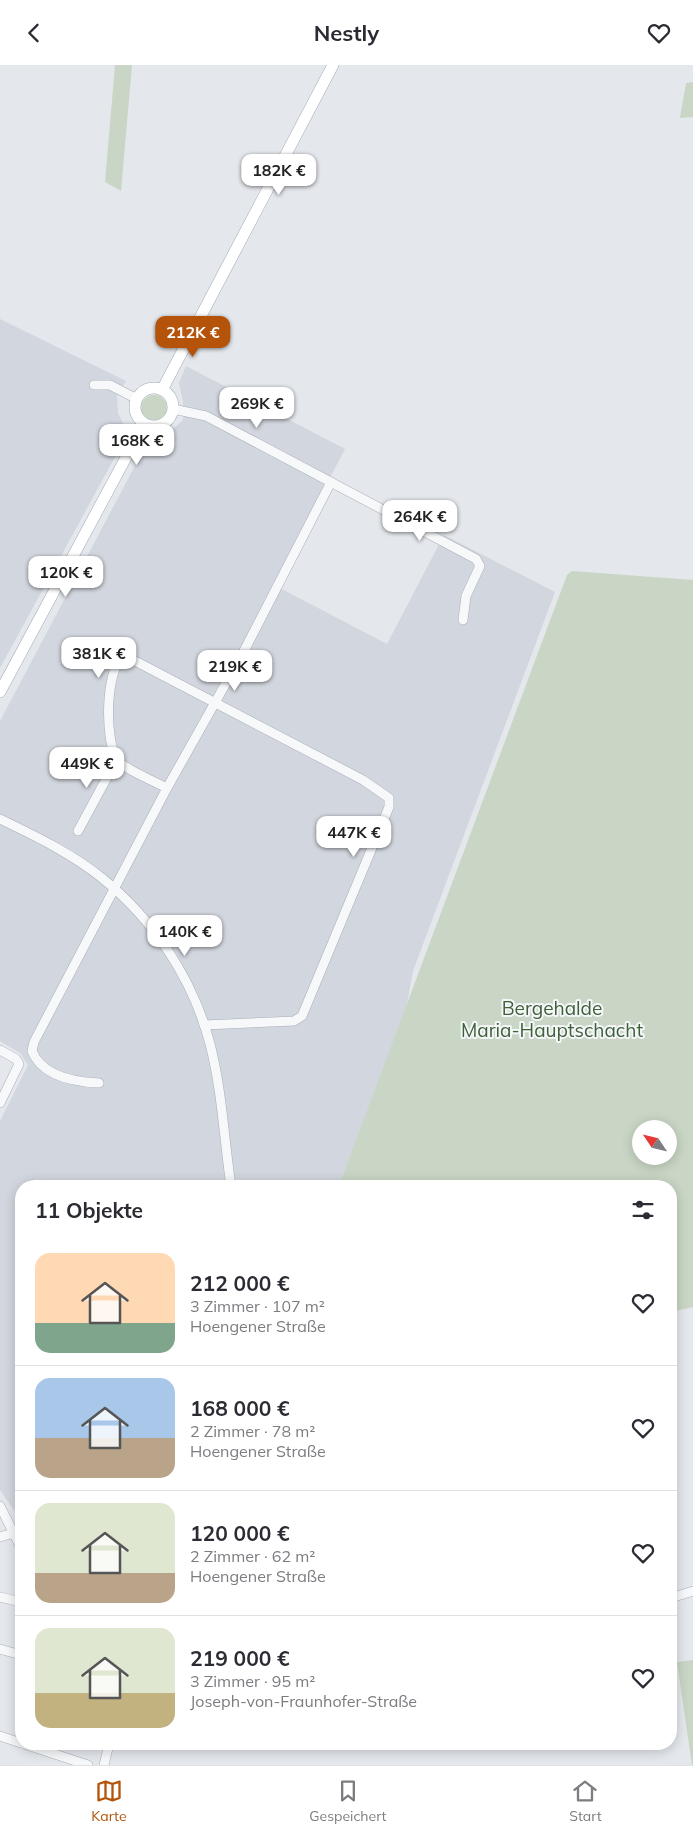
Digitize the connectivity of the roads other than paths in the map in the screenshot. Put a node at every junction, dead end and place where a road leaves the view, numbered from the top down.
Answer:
1 (333, 65) edge
2 (94, 385) dead end
3 (162, 390) junction
4 (137, 399) junction
5 (173, 409) junction
6 (144, 424) junction
7 (331, 482) junction
8 (463, 619) dead end
9 (0, 693) edge
10 (214, 703) junction
11 (117, 759) junction
12 (167, 788) junction
13 (0, 819) edge
14 (78, 831) dead end
15 (115, 889) junction
16 (204, 1025) junction
17 (0, 1050) edge
18 (99, 1083) dead end
19 (0, 1103) edge
20 (230, 1180) edge
21 (0, 1506) edge
22 (14, 1533) joint
23 (0, 1537) edge
24 (693, 1591) edge
25 (677, 1596) edge
26 (0, 1597) edge
27 (15, 1601) edge
28 (0, 1649) edge
29 (15, 1653) edge
30 (0, 1736) edge
31 (15, 1741) edge
32 (44, 1750) edge
33 (108, 1750) edge
34 (88, 1765) edge
35 (104, 1765) edge

1 - 3 main road
2 - 4 street
3 - 4 main road
3 - 5 main road
4 - 6 main road
5 - 6 main road
5 - 7 street
6 - 9 main road
7 - 8 street
7 - 10 street
10 - 11 street
10 - 12 street
10 - 16 street
11 - 12 street
11 - 14 street
12 - 15 street
13 - 15 street
15 - 16 street
15 - 18 street
16 - 20 street
17 - 19 street
21 - 22 street
22 - 23 street
24 - 25 street
26 - 27 street
28 - 29 street
30 - 31 street
32 - 34 street
33 - 35 street

